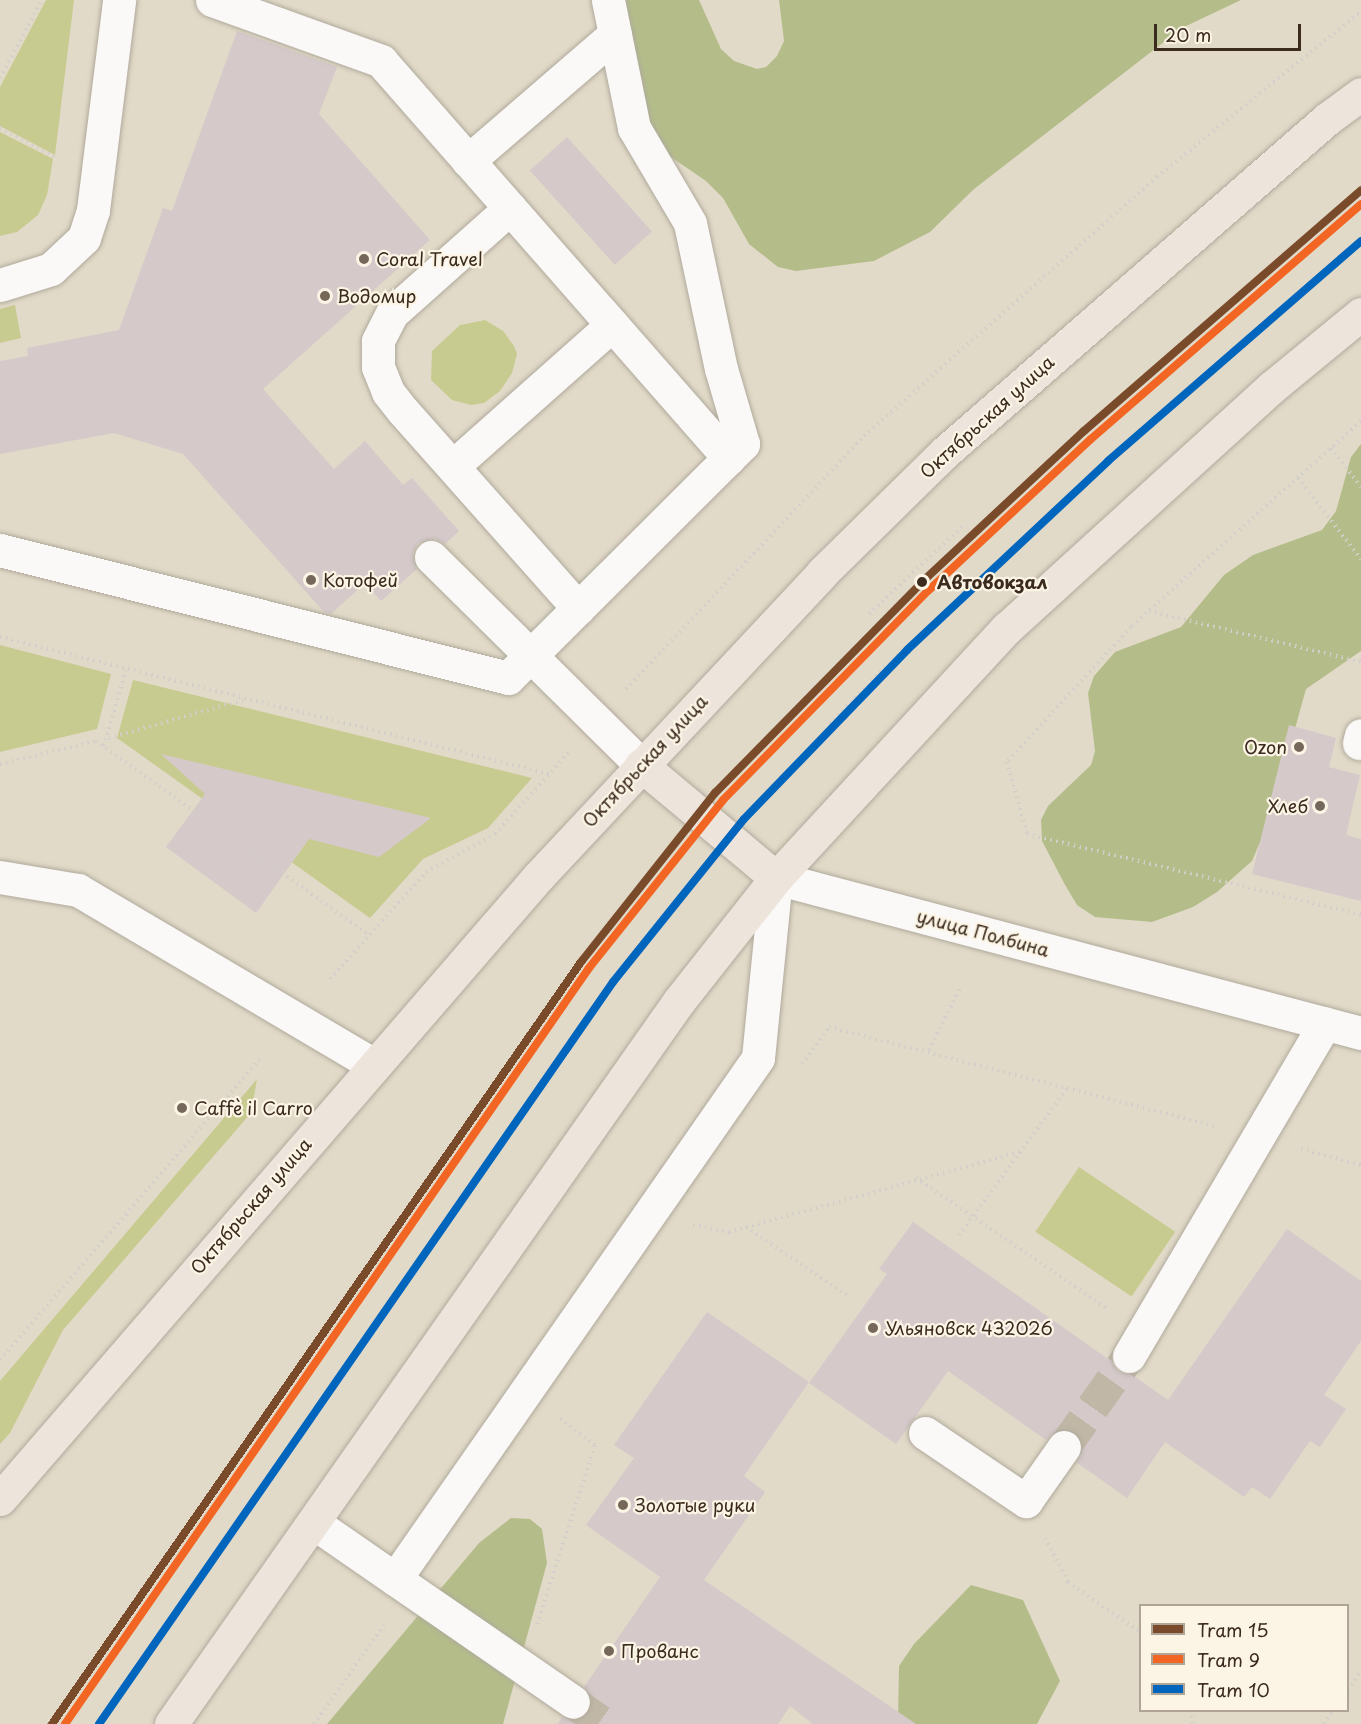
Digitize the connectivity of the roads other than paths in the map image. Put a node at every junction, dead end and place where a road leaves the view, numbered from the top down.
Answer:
1 (119, 0) edge
2 (212, 0) edge
3 (608, 0) edge
4 (615, 34) junction
5 (1361, 94) edge
6 (468, 160) junction
7 (510, 208) junction
8 (0, 285) edge
9 (1361, 314) edge
10 (612, 325) junction
11 (729, 458) junction
12 (453, 466) junction
13 (0, 550) edge
14 (430, 557) dead end
15 (578, 608) junction
16 (529, 656) junction
17 (641, 765) junction
18 (0, 877) edge
19 (776, 878) junction
20 (1325, 1023) junction
21 (1361, 1033) edge
22 (372, 1064) junction
23 (1135, 1344) tunnel mouth
24 (925, 1433) dead end
25 (1064, 1447) tunnel mouth
26 (0, 1499) edge
27 (314, 1523) junction
28 (395, 1579) junction
29 (573, 1702) tunnel mouth
30 (171, 1724) edge

1 - 8 street
2 - 6 street
3 - 4 street
4 - 6 street
4 - 11 street
5 - 17 main road, Октябрьская улица
6 - 7 street
7 - 10 street
7 - 12 street
9 - 19 main road
10 - 11 street
10 - 12 street
11 - 15 street
12 - 15 street
13 - 16 street
14 - 16 street
15 - 16 street
16 - 17 street
17 - 19 main road, улица Полбина
17 - 22 main road, Октябрьская улица
18 - 22 street
19 - 20 street, улица Полбина
19 - 27 main road
19 - 28 street
20 - 21 street, улица Полбина
20 - 23 street
22 - 26 main road, Октябрьская улица
24 - 25 street
27 - 28 street
27 - 30 main road
28 - 29 street

